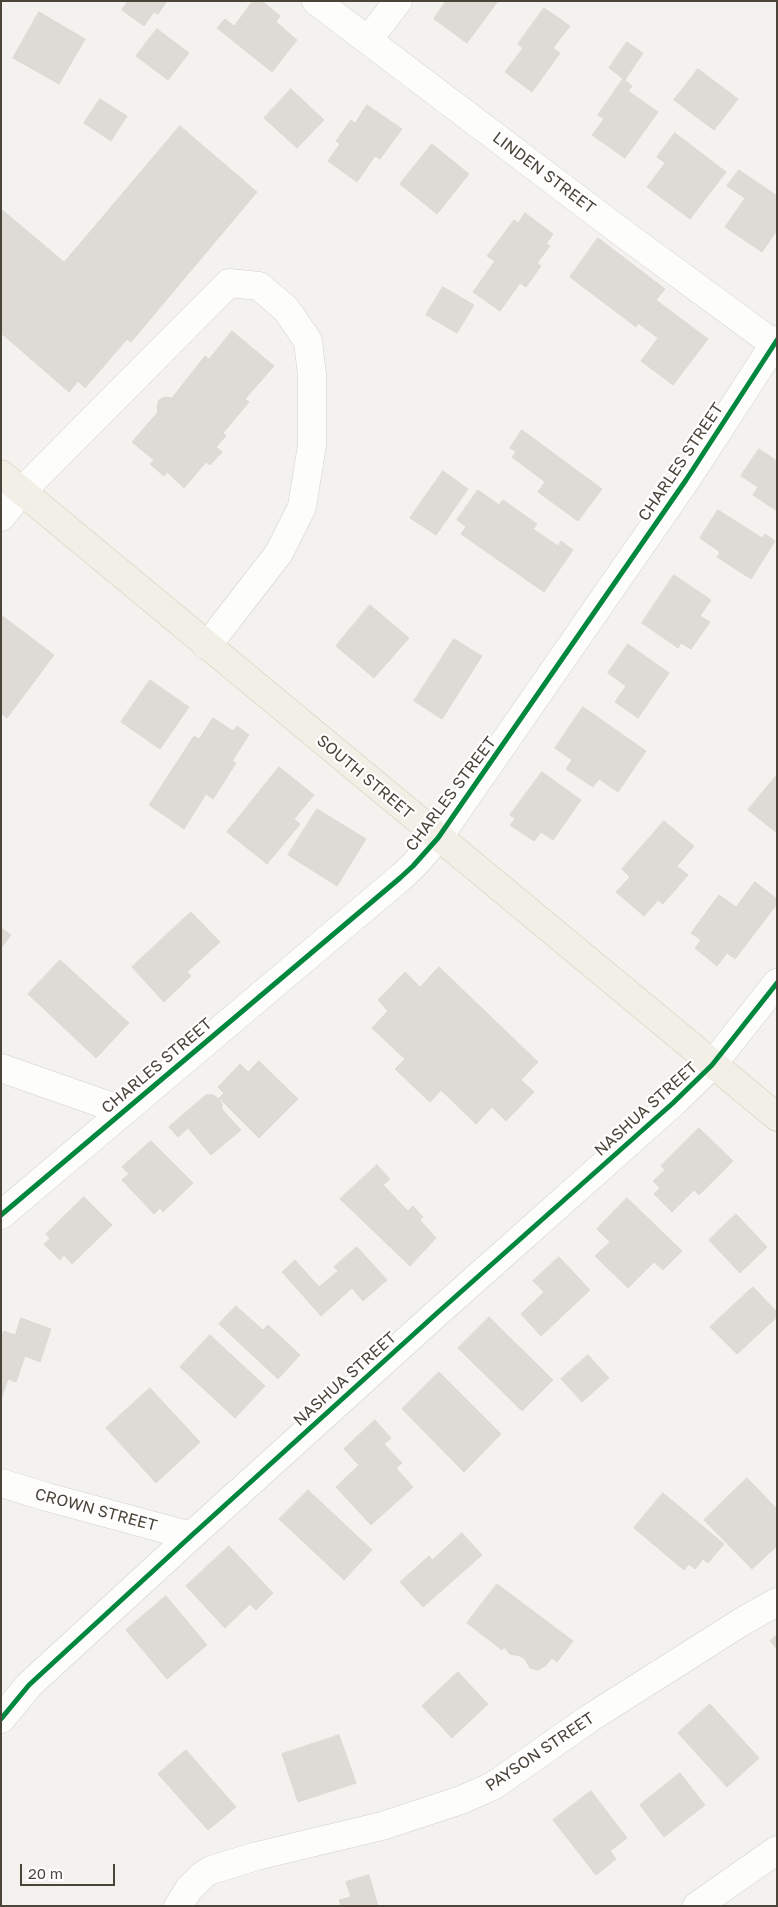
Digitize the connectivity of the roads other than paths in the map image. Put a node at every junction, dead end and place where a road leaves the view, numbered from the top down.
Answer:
1 (316, 1) edge
2 (398, 1) edge
3 (368, 40) junction
4 (775, 342) edge
5 (1, 474) edge
6 (22, 491) junction
7 (1, 517) edge
8 (207, 646) junction
9 (438, 838) junction
10 (777, 983) edge
11 (712, 1065) junction
12 (1, 1068) edge
13 (124, 1111) junction
14 (777, 1117) edge
15 (1, 1214) edge
16 (1, 1483) edge
17 (191, 1536) junction
18 (777, 1602) edge
19 (1, 1719) edge
20 (777, 1850) edge
21 (178, 1906) edge
22 (697, 1906) edge

1 - 3 street, LINDEN STREET
2 - 3 street
3 - 4 street, LINDEN STREET
4 - 9 street, CHARLES STREET
5 - 6 main road, SOUTH STREET
6 - 7 street
6 - 8 main road, SOUTH STREET
6 - 8 street
8 - 9 main road, SOUTH STREET
9 - 11 main road, SOUTH STREET
9 - 13 street, CHARLES STREET
10 - 11 street, NASHUA STREET
11 - 14 main road, SOUTH STREET
11 - 17 street, NASHUA STREET
12 - 13 street
13 - 15 street, CHARLES STREET
16 - 17 street, CROWN STREET
17 - 19 street, NASHUA STREET
18 - 21 street, PAYSON STREET
20 - 22 street

